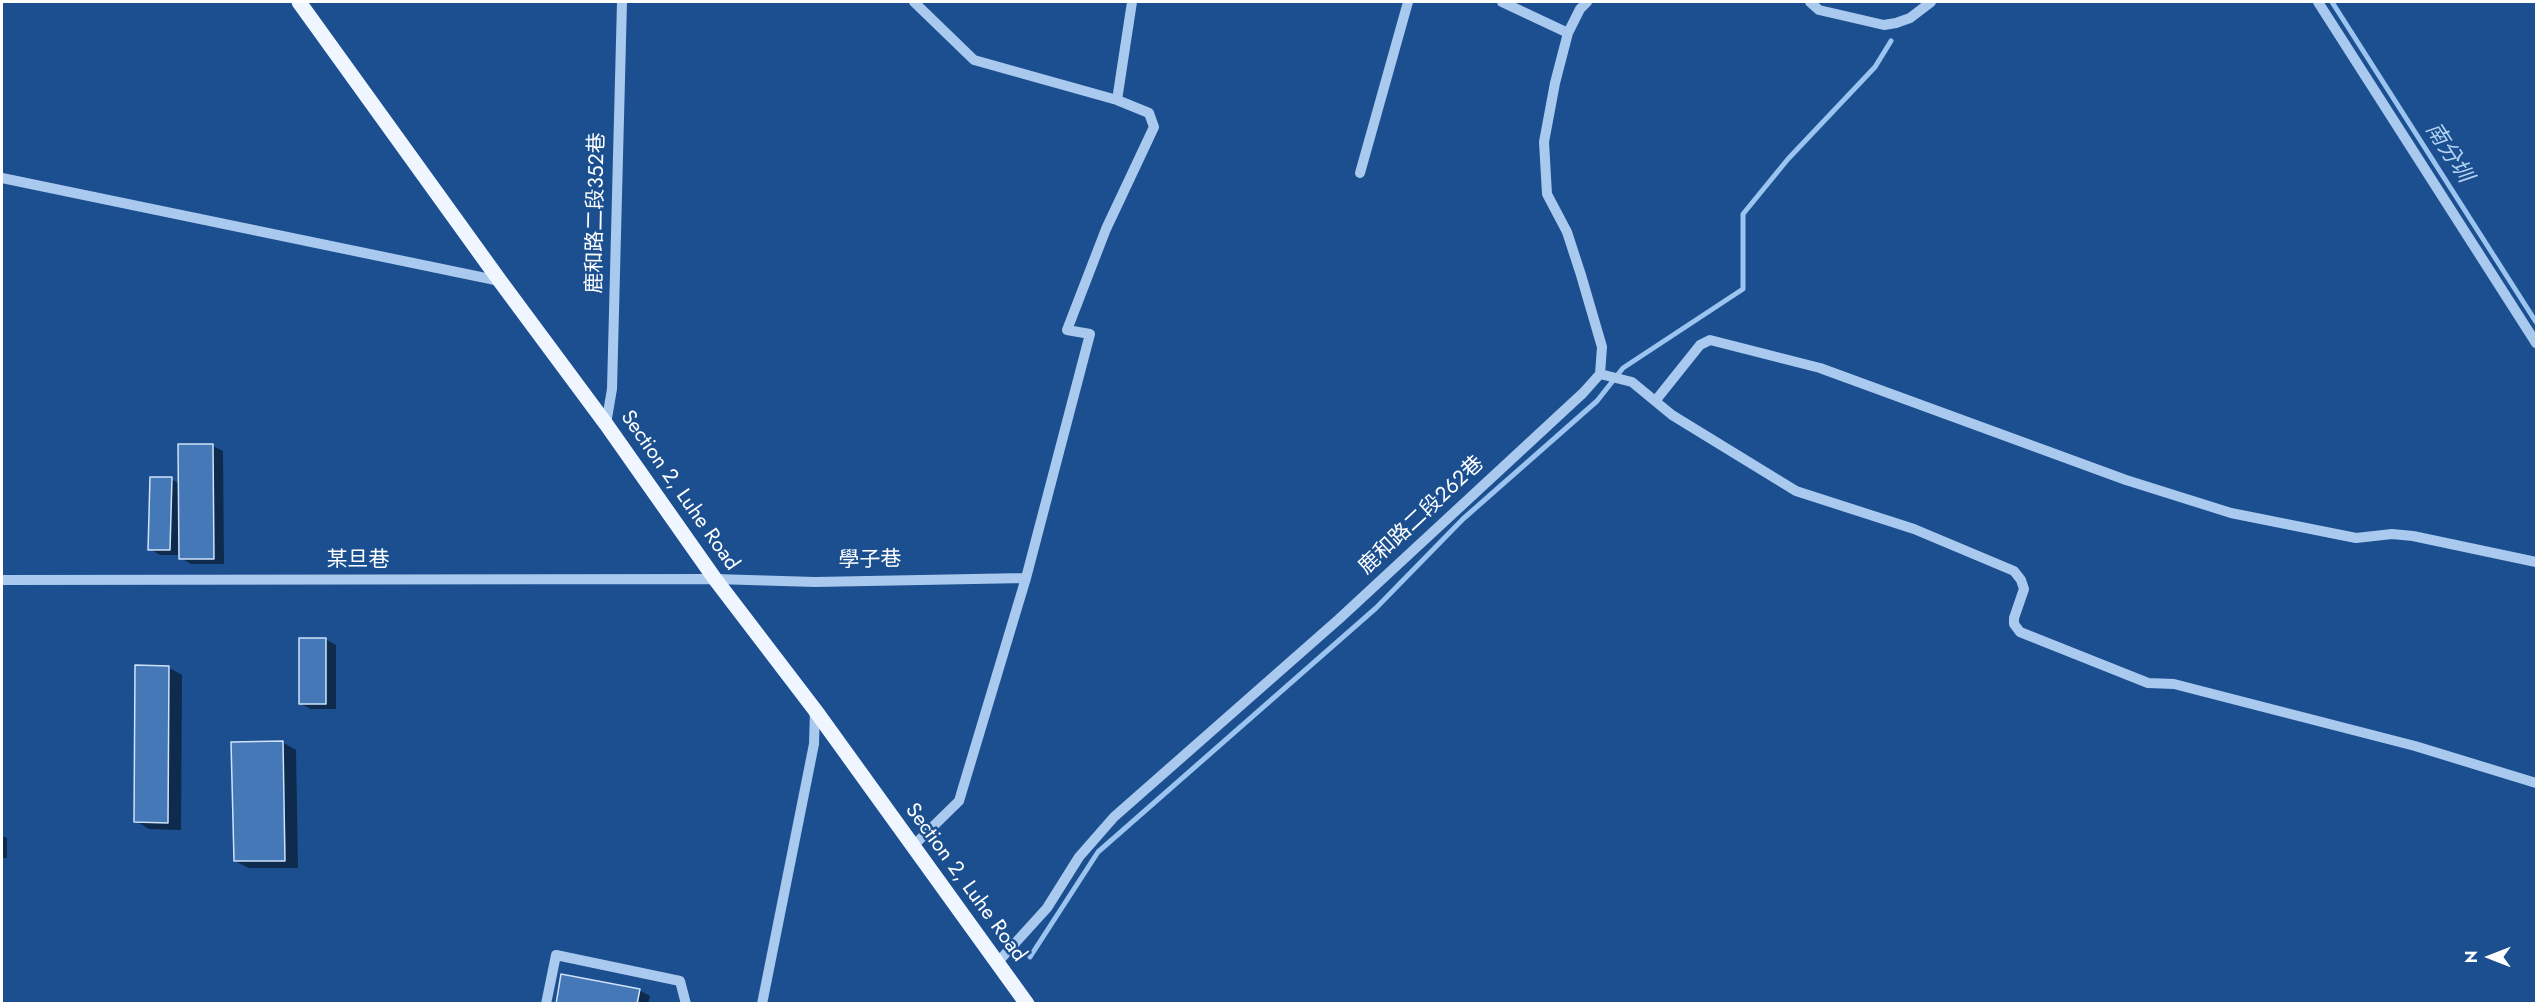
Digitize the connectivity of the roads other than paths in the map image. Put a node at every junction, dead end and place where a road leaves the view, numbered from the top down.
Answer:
1 (298, 2) edge
2 (622, 2) edge
3 (914, 2) edge
4 (1132, 2) edge
5 (1407, 2) edge
6 (1502, 2) edge
7 (1587, 2) edge
8 (1810, 2) edge
9 (1930, 2) edge
10 (2318, 2) edge
11 (1568, 33) junction
12 (1117, 100) junction
13 (1360, 173) dead end
14 (2, 178) edge
15 (500, 281) junction
16 (2536, 343) edge
17 (1600, 374) junction
18 (1656, 400) junction
19 (606, 424) junction
20 (2536, 562) edge
21 (1026, 578) junction
22 (715, 579) junction
23 (2, 580) edge
24 (814, 710) junction
25 (2536, 783) edge
26 (912, 847) junction
27 (998, 963) junction
28 (546, 1004) edge
29 (686, 1004) edge
30 (762, 1004) edge
31 (1027, 1004) edge

1 - 15 main road, Section 2, Luhe Road
2 - 19 street, 鹿和路二段352巷
3 - 12 street
4 - 12 street
5 - 13 street
6 - 11 street
7 - 11 street
8 - 9 street
10 - 16 street
11 - 17 street
12 - 21 street
14 - 15 street
15 - 19 main road, Section 2, Luhe Road
17 - 18 street
17 - 27 street, 鹿和路二段262巷
18 - 20 street
18 - 25 street
19 - 22 main road, Section 2, Luhe Road
21 - 22 street, 學子巷
21 - 26 street
22 - 23 street, 某旦巷
22 - 24 main road, Section 2, Luhe Road
24 - 26 main road, Section 2, Luhe Road
24 - 30 street
26 - 27 main road, Section 2, Luhe Road
27 - 31 main road, Section 2, Luhe Road
28 - 29 street

